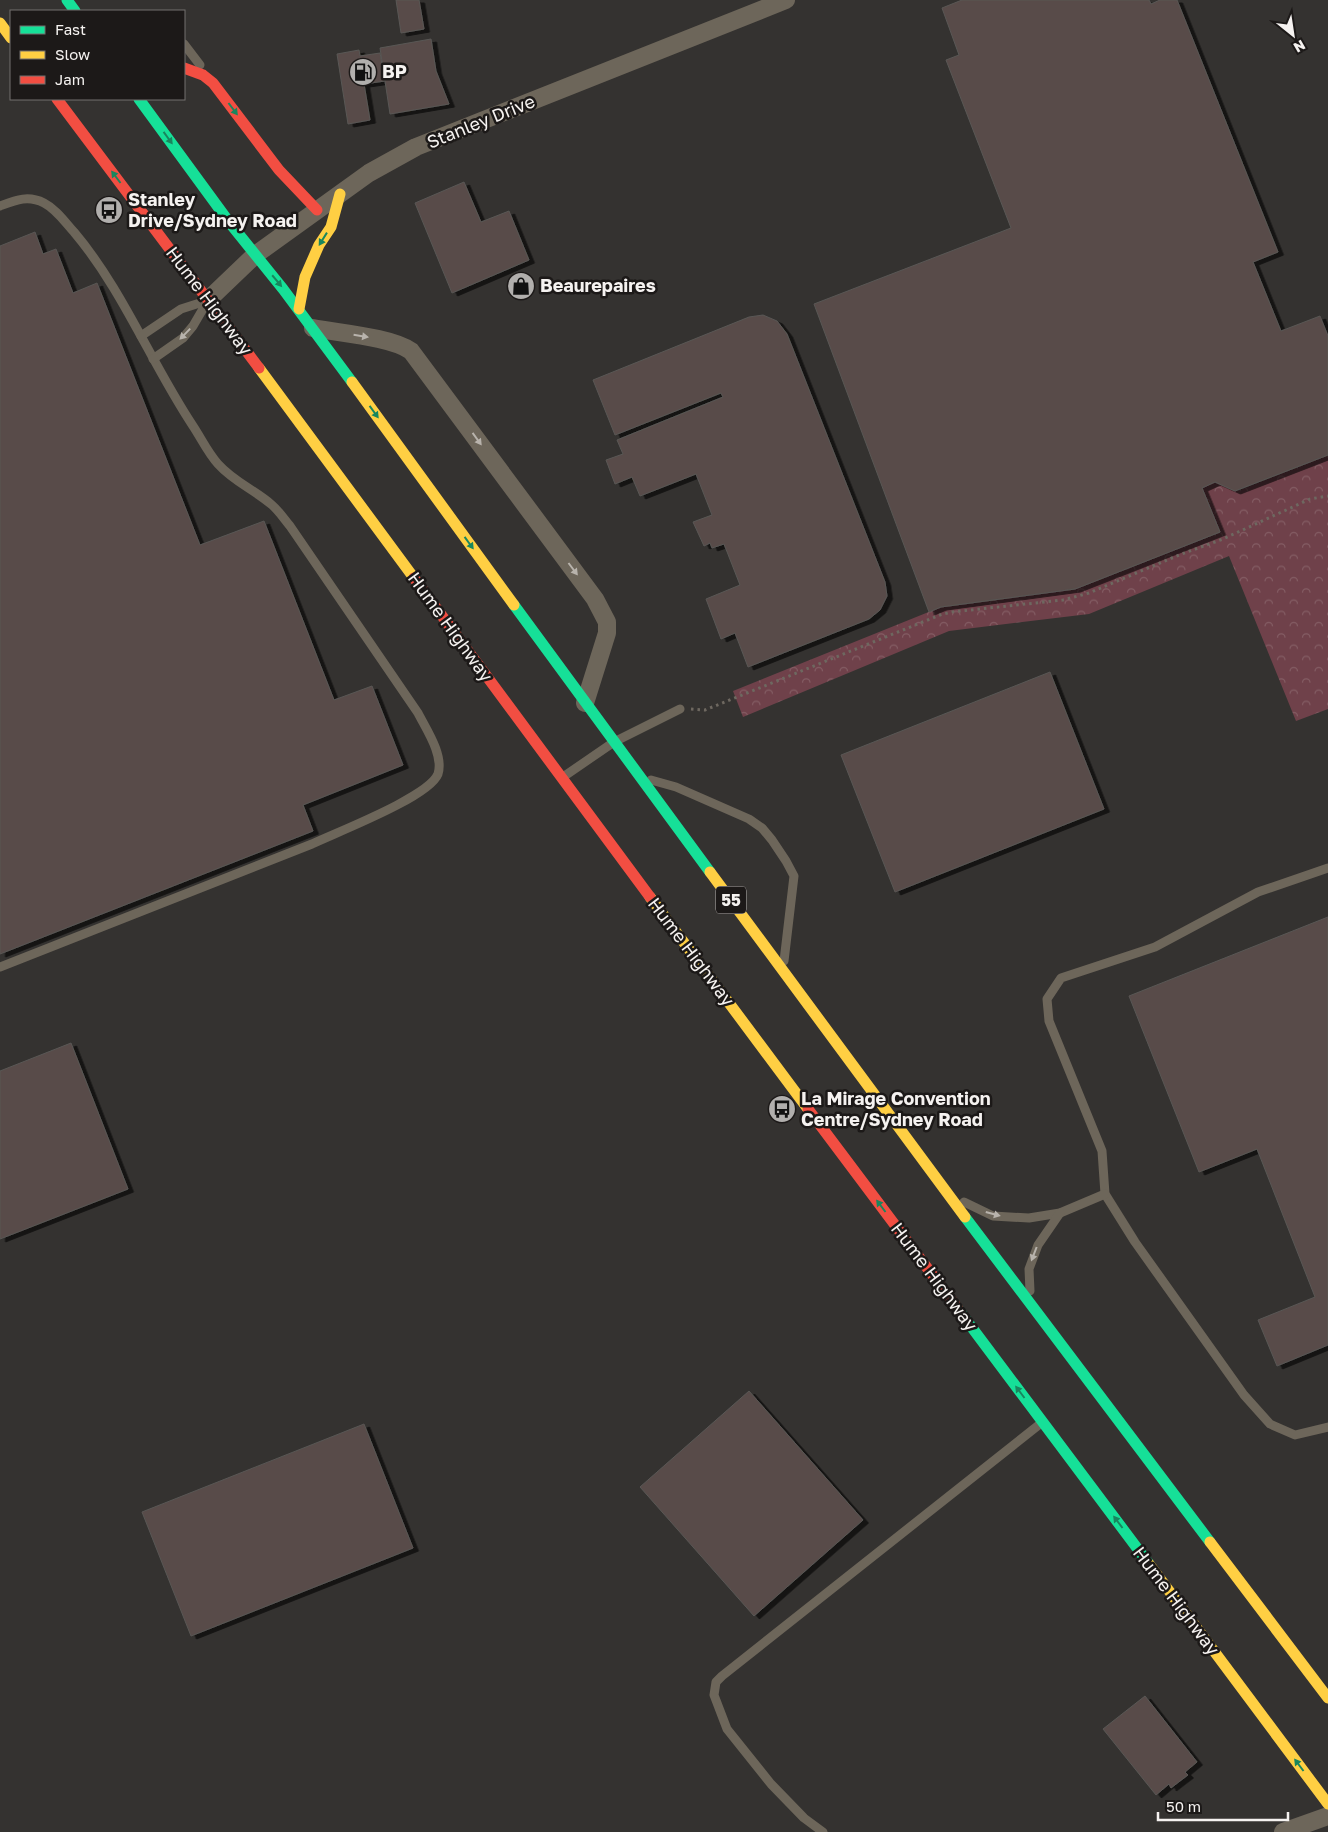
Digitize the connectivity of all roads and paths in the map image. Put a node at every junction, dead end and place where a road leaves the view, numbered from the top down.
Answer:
1 (786, 0) edge
2 (0, 23) edge
3 (10, 37) edge
4 (185, 45) edge
5 (185, 68) edge
6 (213, 83) junction
7 (58, 100) edge
8 (140, 100) edge
9 (340, 194) junction
10 (0, 206) edge
11 (317, 210) junction
12 (255, 255) junction
13 (208, 300) junction
14 (299, 309) junction
15 (313, 328) junction
16 (141, 336) junction
17 (152, 359) junction
18 (1328, 496) edge
19 (585, 703) junction
20 (680, 709) joint
21 (614, 742) junction
22 (639, 776) junction
23 (561, 778) junction
24 (1328, 868) edge
25 (0, 967) edge
26 (783, 970) junction
27 (948, 1194) junction
28 (1105, 1194) junction
29 (1060, 1213) junction
30 (1030, 1305) junction
31 (1043, 1422) junction
32 (1328, 1427) edge
33 (1326, 1694) edge
34 (1328, 1804) edge
35 (1328, 1816) edge
36 (823, 1832) edge
37 (1283, 1832) edge

1 - 9 street, Stanley Drive
2 - 3 highway
4 - 6 lane
5 - 6 highway
6 -> 11 highway
13 -> 7 highway, Hume Highway
8 -> 12 highway, 55
9 - 11 street, Stanley Drive
9 -> 14 highway
10 - 16 lane
11 - 12 street, Stanley Drive
12 - 13 street, Stanley Drive
12 -> 14 highway, 55
13 - 16 lane
13 -> 17 lane
13 - 23 highway, Hume Highway
14 - 15 highway, 55
15 -> 19 highway, 55
15 -> 19 street
16 - 17 lane
17 - 25 lane
18 - 20 path
19 - 21 highway, 55
20 - 21 lane
21 - 22 highway, 55
21 - 23 lane
22 - 26 highway, 55
22 - 26 lane
31 -> 23 highway, Hume Highway
24 - 28 lane
26 - 27 highway, 55
27 -> 29 lane
27 - 30 highway, 55
28 - 29 lane
28 - 32 lane
29 -> 30 lane
30 - 33 highway, 55
34 -> 31 highway, Hume Highway
31 - 36 lane
35 - 37 street

